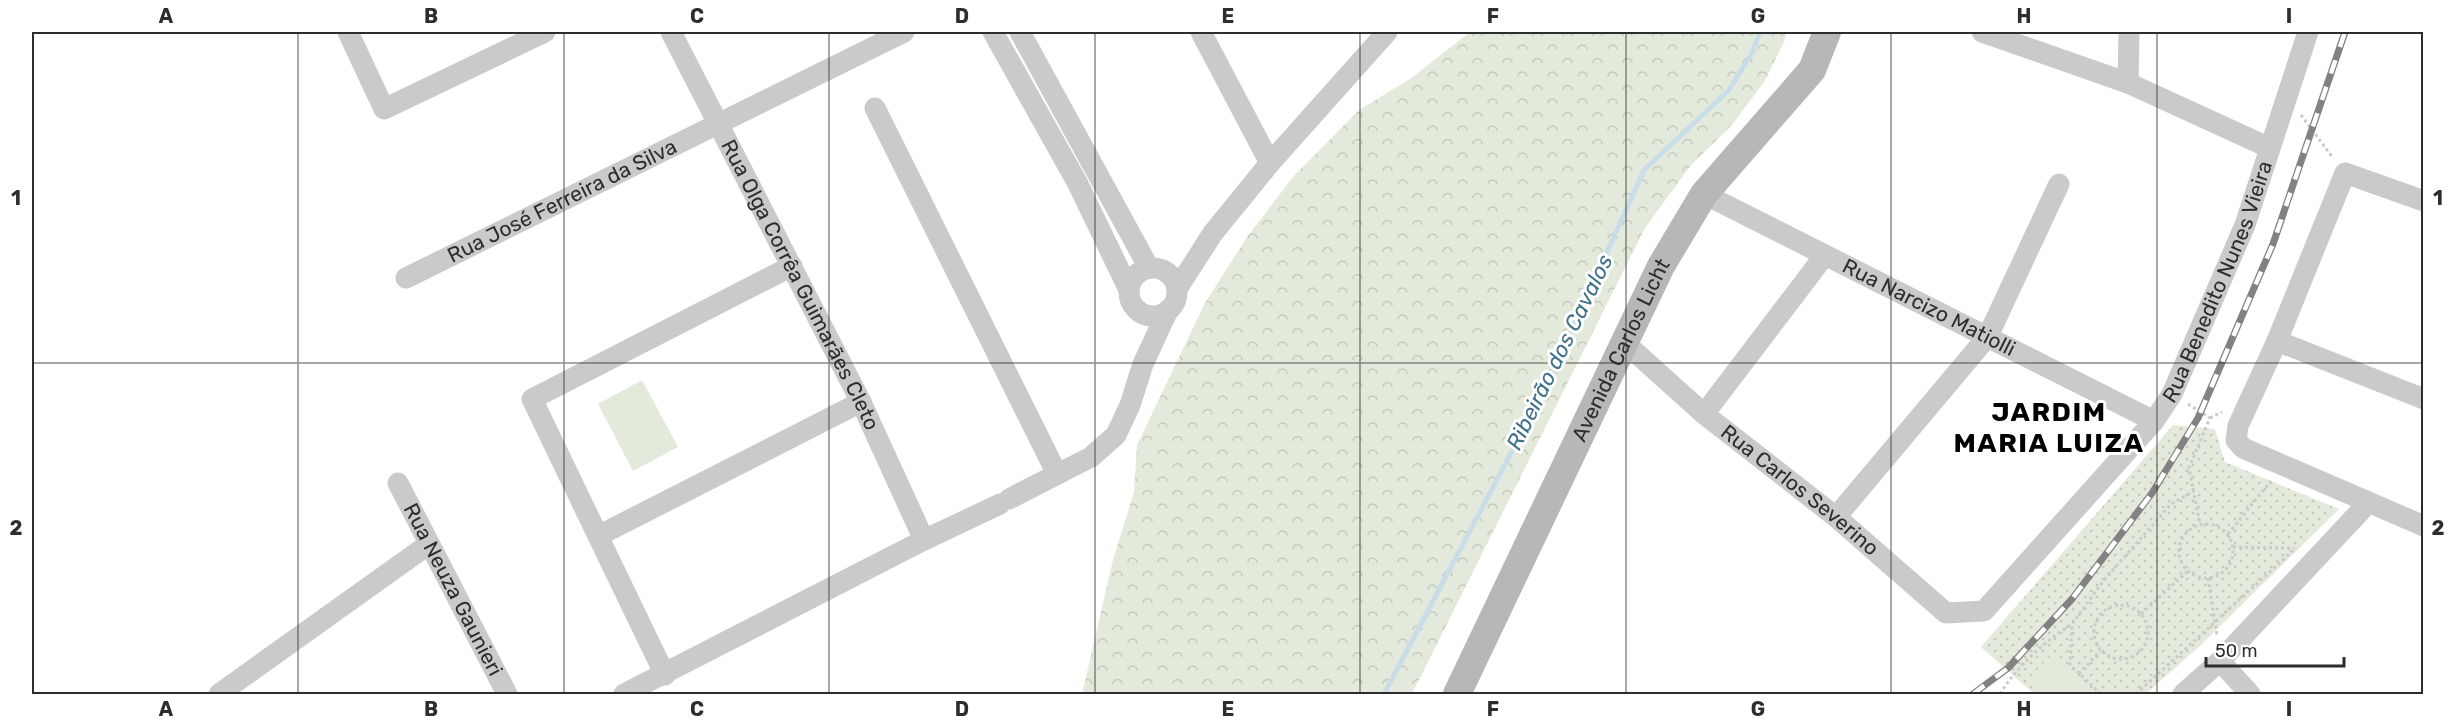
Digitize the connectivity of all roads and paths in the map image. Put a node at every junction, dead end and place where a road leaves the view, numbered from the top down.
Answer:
1 (348, 32) edge
2 (545, 32) edge
3 (671, 32) edge
4 (904, 32) edge
5 (993, 32) edge
6 (1020, 32) edge
7 (1201, 32) edge
8 (1360, 32) edge
9 (1387, 32) edge
10 (1827, 32) edge
11 (1982, 32) edge
12 (2129, 32) edge
13 (2308, 32) edge
14 (1370, 50) junction
15 (2128, 83) junction
16 (2287, 97) junction
17 (875, 108) dead end
18 (718, 125) junction
19 (2270, 148) junction
20 (1270, 163) junction
21 (2345, 173) junction
22 (2059, 184) dead end
23 (1704, 194) junction
24 (2424, 201) edge
25 (1213, 233) junction
26 (1825, 255) junction
27 (792, 266) junction
28 (1156, 270) junction
29 (406, 278) dead end
30 (1177, 289) junction
31 (1129, 290) junction
32 (1168, 310) junction
33 (1146, 314) junction
34 (1988, 336) junction
35 (2277, 341) junction
36 (1624, 342) junction
37 (1143, 364) junction
38 (2172, 394) junction
39 (2424, 399) edge
40 (861, 402) junction
41 (2230, 408) dead end
42 (1704, 414) junction
43 (2210, 417) junction
44 (2154, 421) junction
45 (2284, 466) junction
46 (1058, 474) junction
47 (398, 483) dead end
48 (2194, 491) junction
49 (2368, 503) junction
50 (1836, 517) junction
51 (2200, 525) junction
52 (2424, 526) edge
53 (2227, 535) junction
54 (598, 536) junction
55 (924, 540) junction
56 (429, 544) junction
57 (2233, 547) junction
58 (2296, 548) junction
59 (2326, 548) junction
60 (2188, 571) junction
61 (2208, 579) junction
62 (1984, 611) joint
63 (2141, 614) junction
64 (2214, 621) junction
65 (2072, 624) junction
66 (2100, 651) junction
67 (2220, 661) junction
68 (2079, 674) junction
69 (665, 675) junction
70 (219, 694) edge
71 (507, 694) edge
72 (624, 694) edge
73 (1458, 694) edge
74 (2000, 694) edge
75 (2101, 694) edge
76 (2136, 694) edge
77 (2183, 694) edge
78 (2250, 694) edge

1 - 2 street
3 - 18 street, Rua Olga Corrêa Guimarães Cleto
4 - 18 street, Rua José Ferreira da Silva
5 - 31 street
6 - 28 street
7 - 20 street
8 - 14 street
9 - 14 street
10 - 23 main road, Avenida Carlos Licht
11 - 15 street
12 - 15 street
13 - 16 street, Rua Benedito Nunes Vieira
14 - 20 street
15 - 19 street
16 - 19 street, Rua Benedito Nunes Vieira
16 - 21 path
17 - 46 street
18 - 27 street, Rua Olga Corrêa Guimarães Cleto
18 - 29 street, Rua José Ferreira da Silva
19 - 38 street, Rua Benedito Nunes Vieira
20 - 25 street
21 - 24 street
21 - 35 street
22 - 34 street
23 - 26 street, Rua Narcizo Matiolli
23 - 36 main road, Avenida Carlos Licht
25 - 28 street
25 - 30 street
26 - 34 street, Rua Narcizo Matiolli
26 - 42 street
27 - 40 street, Rua Olga Corrêa Guimarães Cleto
27 - 54 street
28 - 30 street
28 - 31 street
30 - 32 street
31 - 33 street
32 - 33 street
32 - 37 street
33 - 37 street
34 - 44 street, Rua Narcizo Matiolli
34 - 50 street
35 - 39 street
35 - 45 street
36 - 42 street, Rua Carlos Severino
36 - 73 main road, Avenida Carlos Licht
37 - 46 street
38 - 43 path
38 - 44 street, Rua Benedito Nunes Vieira
40 - 54 street
40 - 55 street, Rua Olga Corrêa Guimarães Cleto
41 - 43 path
42 - 50 street, Rua Carlos Severino
43 - 48 path
44 - 62 street, Rua Benedito Nunes Vieira
45 - 49 street
45 - 53 path
46 - 55 street
47 - 56 street, Rua Neuza Gaunieri
48 - 51 path
48 - 65 path
49 - 52 street
49 - 59 street
50 - 62 street, Rua Carlos Severino
51 - 53 path
51 - 60 path
53 - 57 path
54 - 69 street
55 - 69 street
56 - 70 street
56 - 71 street, Rua Neuza Gaunieri
57 - 58 path
57 - 61 path
58 - 59 path
58 - 64 path
59 - 67 street
60 - 61 path
60 - 63 path
61 - 64 path
63 - 66 path
63 - 66 path
64 - 67 path
64 - 76 path
65 - 68 path
65 - 74 path
66 - 68 path
67 - 77 street
67 - 78 street
68 - 75 path
69 - 72 street

